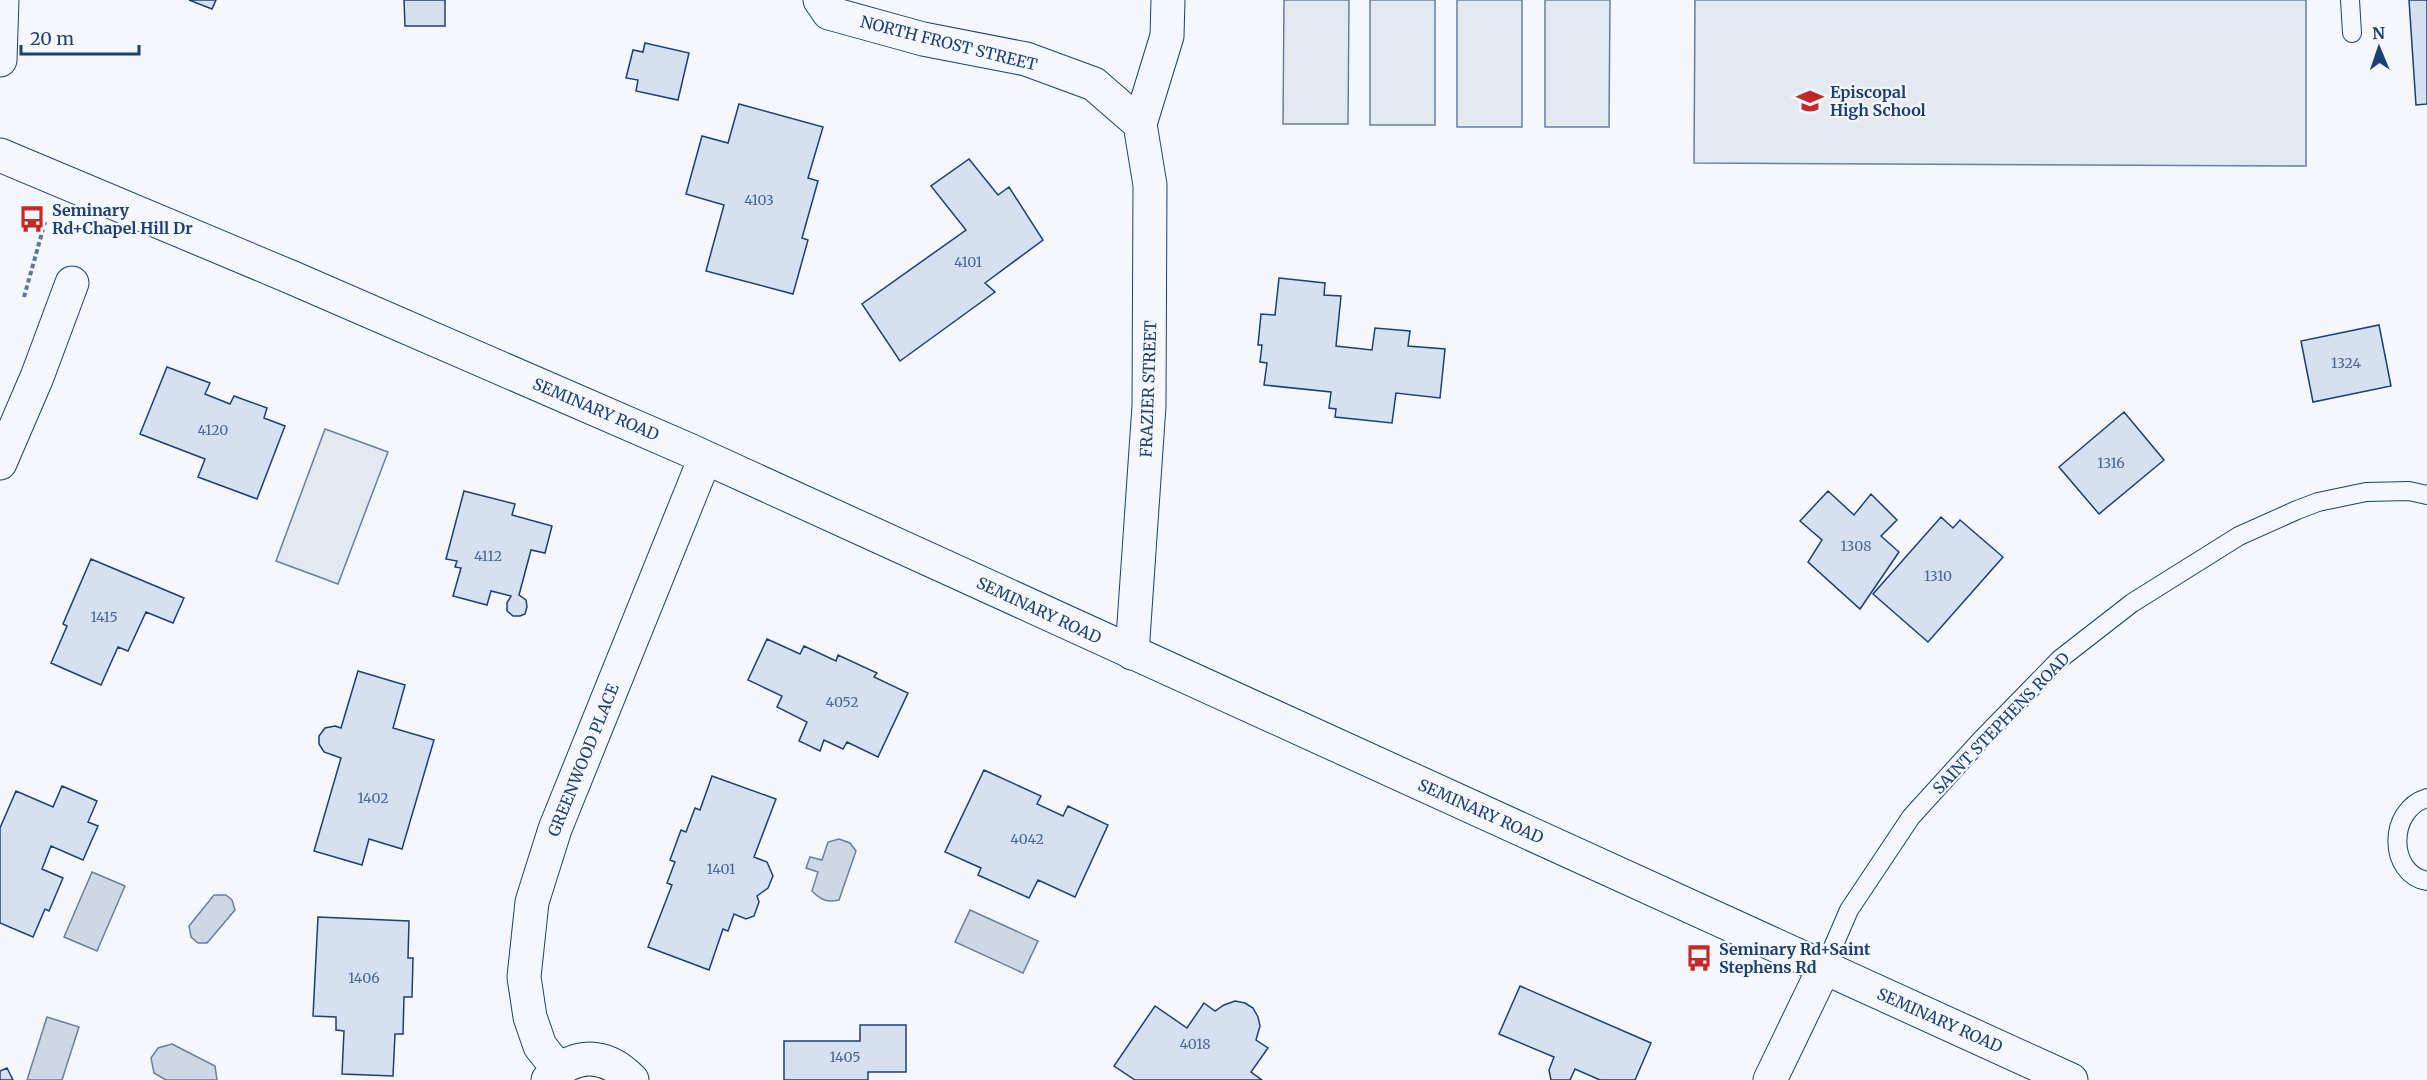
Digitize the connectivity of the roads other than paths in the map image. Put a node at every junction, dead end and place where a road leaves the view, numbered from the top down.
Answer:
1 (2, 0) edge
2 (820, 0) edge
3 (1168, 0) edge
4 (2350, 0) edge
5 (2352, 33) dead end
6 (0, 60) edge
7 (1140, 124) junction
8 (0, 155) edge
9 (72, 283) dead end
10 (705, 458) junction
11 (0, 463) edge
12 (2427, 495) edge
13 (1132, 653) junction
14 (2427, 798) edge
15 (2427, 881) edge
16 (1824, 968) junction
17 (553, 1074) edge
18 (632, 1080) edge
19 (1770, 1080) edge
20 (2071, 1080) edge

1 - 6 main road
2 - 7 main road, NORTH FROST STREET
3 - 7 main road
4 - 5 lane
7 - 13 main road, FRAZIER STREET
8 - 10 main road, SEMINARY ROAD
9 - 11 main road
10 - 13 main road, SEMINARY ROAD
10 - 17 main road, GREENWOOD PLACE
12 - 16 lane, SAINT STEPHENS ROAD
13 - 16 main road, SEMINARY ROAD
14 - 15 lane
16 - 19 main road, SAINT STEPHENS ROAD
16 - 20 main road, SEMINARY ROAD
17 - 18 main road, GREENWOOD PLACE

